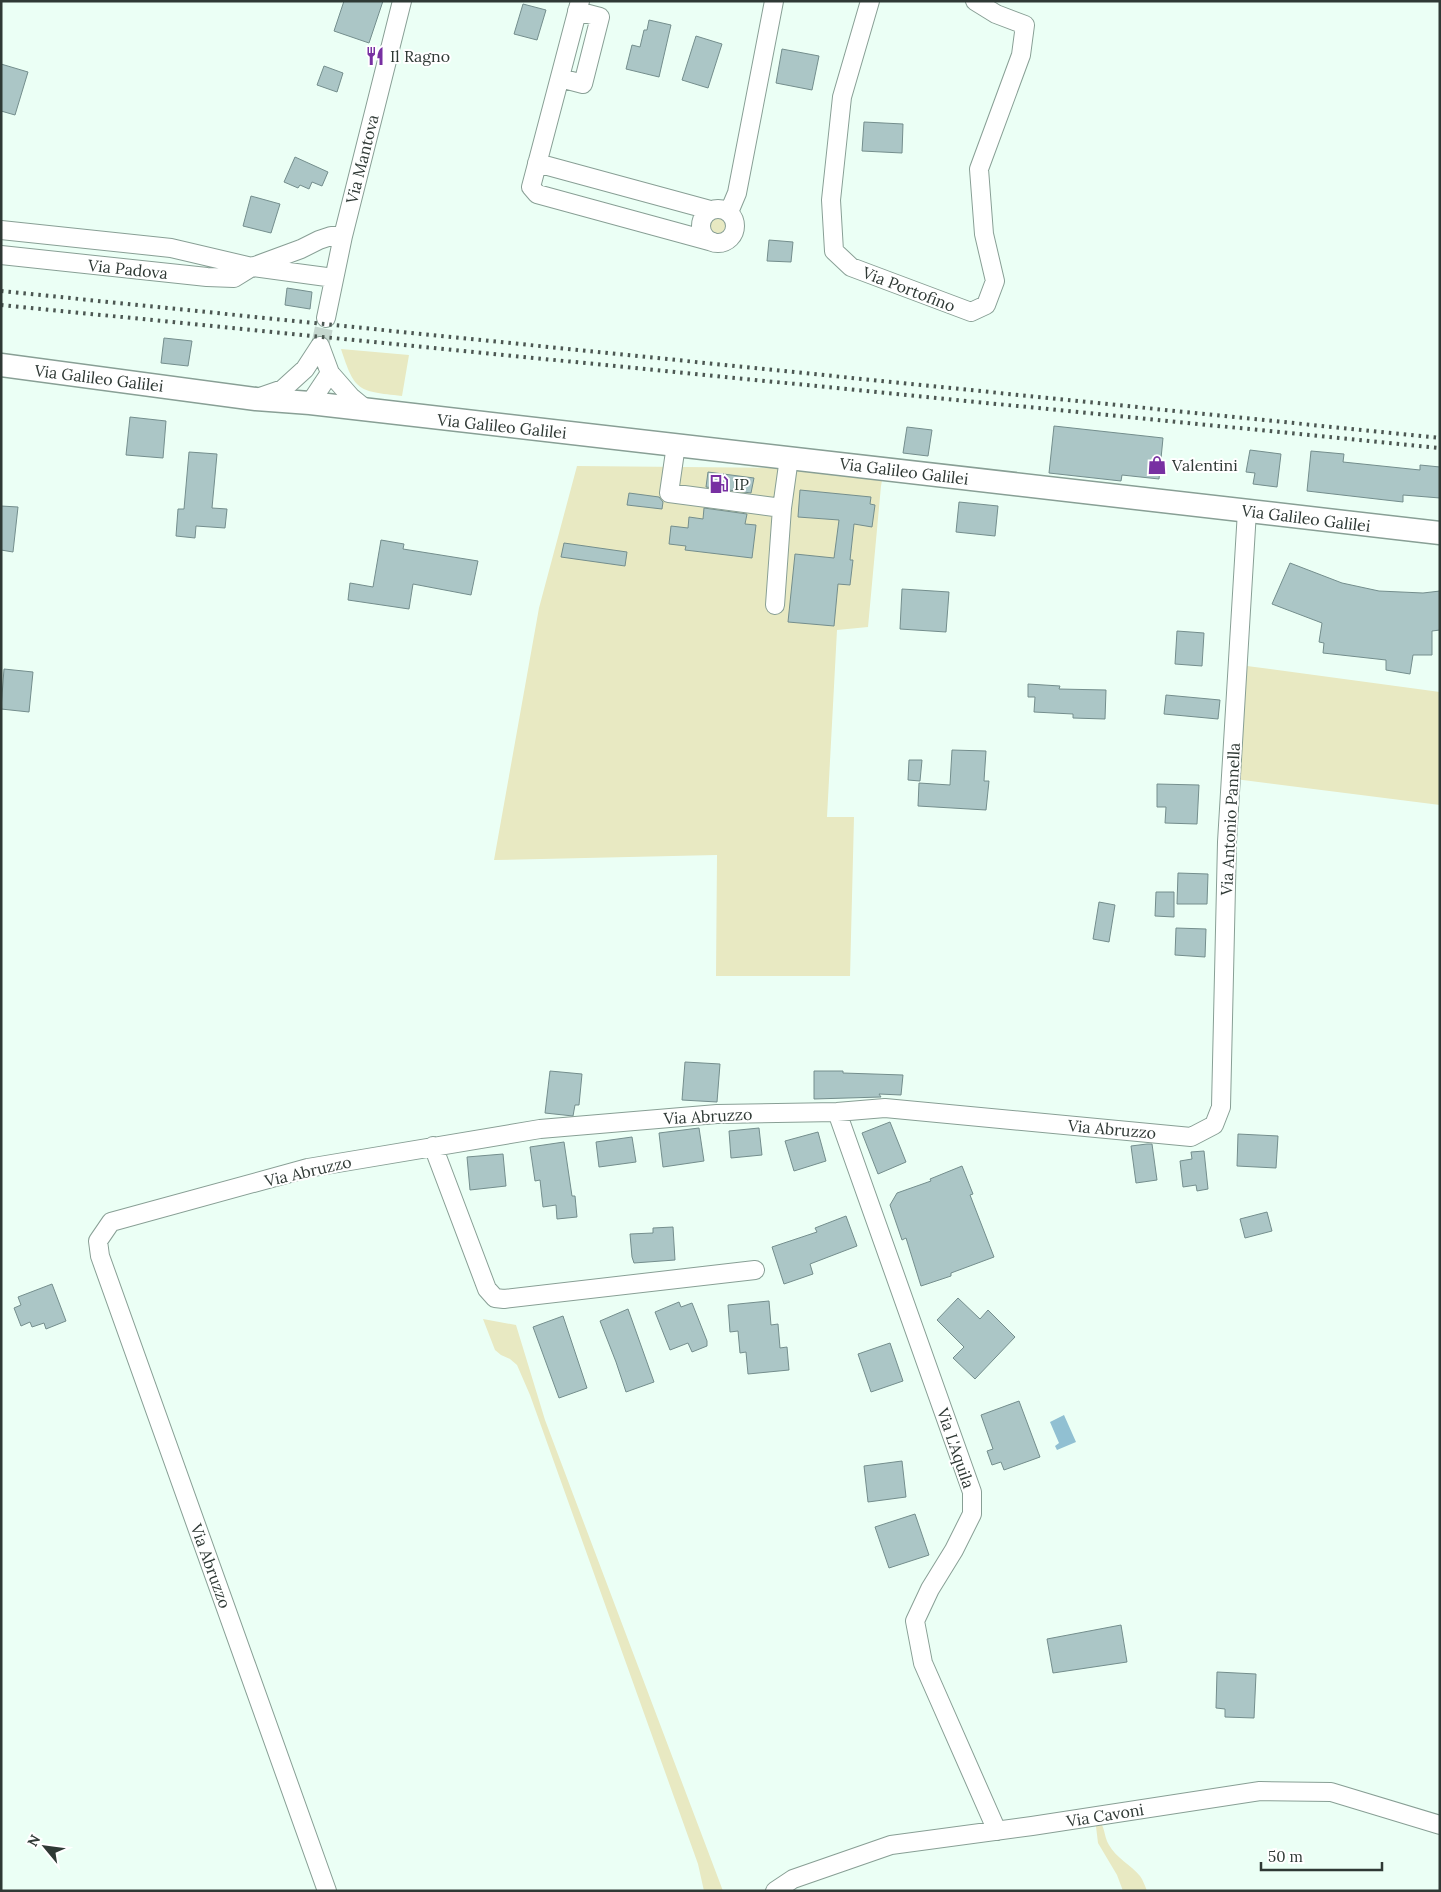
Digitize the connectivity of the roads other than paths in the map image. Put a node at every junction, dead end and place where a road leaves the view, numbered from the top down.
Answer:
1 (402, 1) edge
2 (774, 1) edge
3 (870, 1) edge
4 (975, 1) edge
5 (578, 6) edge
6 (560, 78) junction
7 (537, 163) junction
8 (710, 210) junction
9 (729, 212) junction
10 (1, 230) edge
11 (343, 236) junction
12 (713, 242) junction
13 (171, 248) junction
14 (1, 255) edge
15 (252, 267) junction
16 (165, 273) junction
17 (334, 278) junction
18 (326, 318) tunnel mouth
19 (1, 365) edge
20 (305, 369) junction
21 (330, 373) junction
22 (256, 399) junction
23 (310, 403) junction
24 (368, 411) junction
25 (676, 445) junction
26 (789, 458) junction
27 (782, 508) junction
28 (1247, 511) junction
29 (1440, 533) edge
30 (775, 606) dead end
31 (837, 1112) junction
32 (1214, 1125) joint
33 (433, 1146) junction
34 (756, 1270) dead end
35 (1440, 1825) edge
36 (996, 1831) junction
37 (327, 1891) edge
38 (775, 1891) edge

1 - 11 street, Via Mantova
2 - 9 street
3 - 4 street, Via Portofino
5 - 6 street
5 - 6 street
6 - 7 street
7 - 8 street
7 - 12 street
8 - 9 street
8 - 12 street
9 - 12 street
10 - 13 street
11 - 15 street, Via Padova
11 - 17 street, Via Mantova
13 - 15 street
13 - 16 street
14 - 16 street, Via Padova
15 - 16 street, Via Padova
15 - 17 street
17 - 18 street, Via Mantova
19 - 22 main road, Via Galileo Galilei
20 - 21 street
20 - 22 street
20 - 23 street
21 - 23 street
21 - 24 street
22 - 23 main road, Via Galileo Galilei
23 - 24 main road, Via Galileo Galilei
24 - 25 main road, Via Galileo Galilei
25 - 26 main road, Via Galileo Galilei
25 - 27 street
26 - 27 street
26 - 28 main road, Via Galileo Galilei
27 - 30 street
28 - 29 main road, Via Galileo Galilei
28 - 32 street, Via Antonio Pannella
31 - 32 street, Via Abruzzo
31 - 33 street, Via Abruzzo
31 - 36 street, Via L'Aquila
33 - 34 street
33 - 37 street, Via Abruzzo
35 - 36 street, Via Cavoni
36 - 38 street, Via Cavoni

